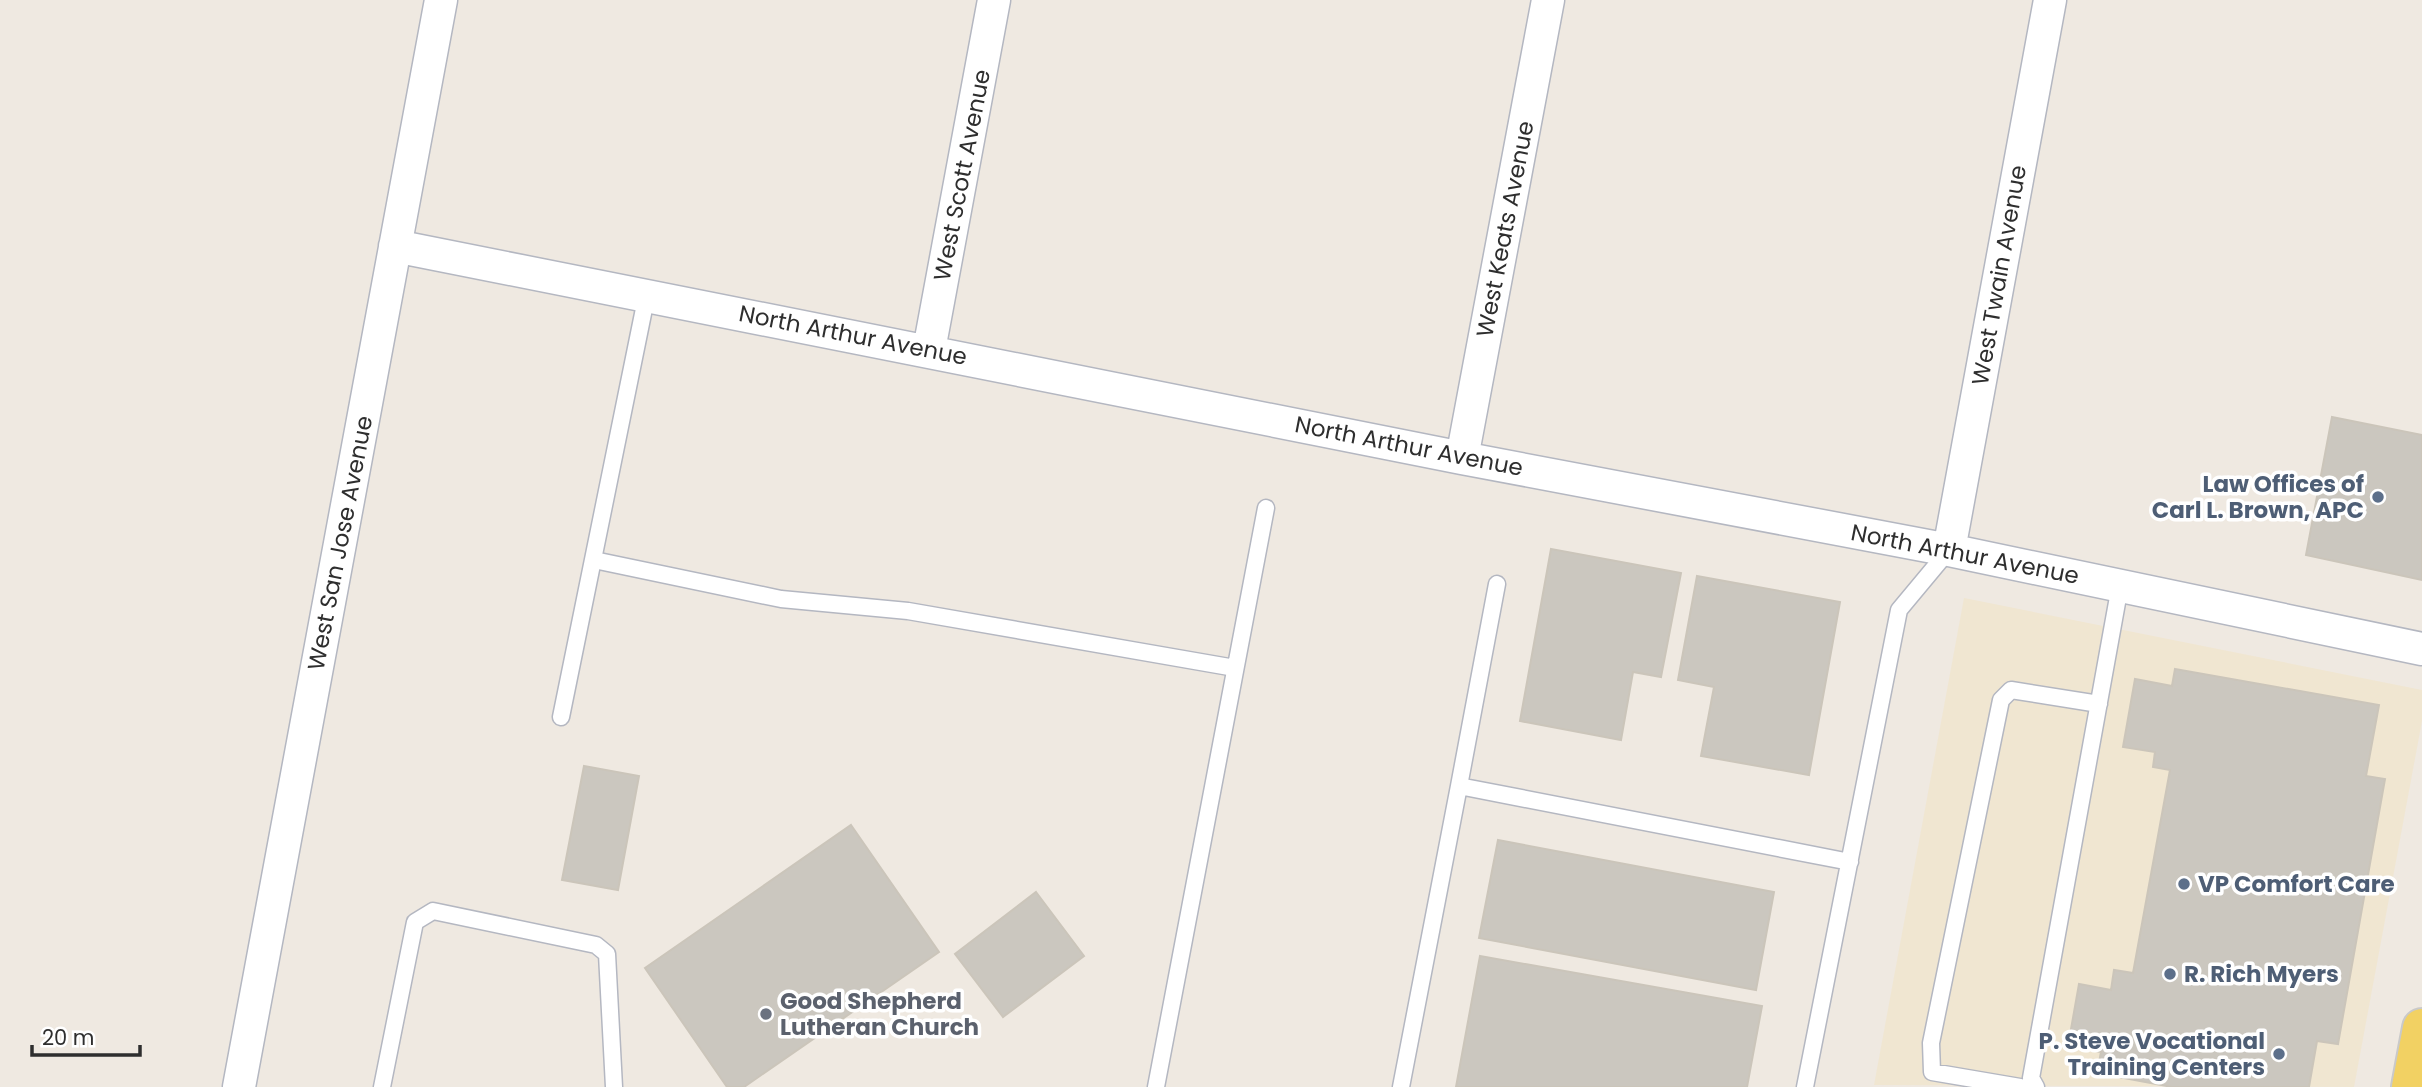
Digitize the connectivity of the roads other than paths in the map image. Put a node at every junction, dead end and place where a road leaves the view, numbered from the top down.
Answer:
1 (441, 0) edge
2 (994, 0) edge
3 (1548, 0) edge
4 (2050, 0) edge
5 (395, 246) junction
6 (647, 294) junction
7 (929, 350) junction
8 (1462, 458) junction
9 (1266, 508) dead end
10 (1949, 550) junction
11 (594, 560) junction
12 (1497, 584) dead end
13 (2120, 586) junction
14 (2422, 649) edge
15 (1235, 668) junction
16 (2099, 704) junction
17 (561, 717) dead end
18 (1459, 786) junction
19 (1850, 862) junction
20 (2422, 1028) edge
21 (239, 1087) edge
22 (382, 1087) edge
23 (614, 1087) edge
24 (1156, 1087) edge
25 (1401, 1087) edge
26 (1805, 1087) edge
27 (2020, 1087) edge
28 (2036, 1087) edge
29 (2411, 1087) edge

1 - 5 street, West San Jose Avenue
2 - 7 street, West Scott Avenue
3 - 8 street, West Keats Avenue
4 - 10 street, West Twain Avenue
5 - 6 street, North Arthur Avenue
5 - 21 street, West San Jose Avenue
6 - 7 street, North Arthur Avenue
6 - 11 lane
7 - 8 street, North Arthur Avenue
8 - 10 street, North Arthur Avenue
9 - 15 lane
10 - 13 street, North Arthur Avenue
10 - 19 lane
11 - 15 lane
11 - 17 lane
12 - 18 lane
13 - 14 street, North Arthur Avenue
13 - 16 lane
15 - 24 lane
16 - 27 lane
16 - 28 lane
18 - 19 lane
18 - 25 lane
19 - 26 lane
20 - 29 main road
22 - 23 lane

